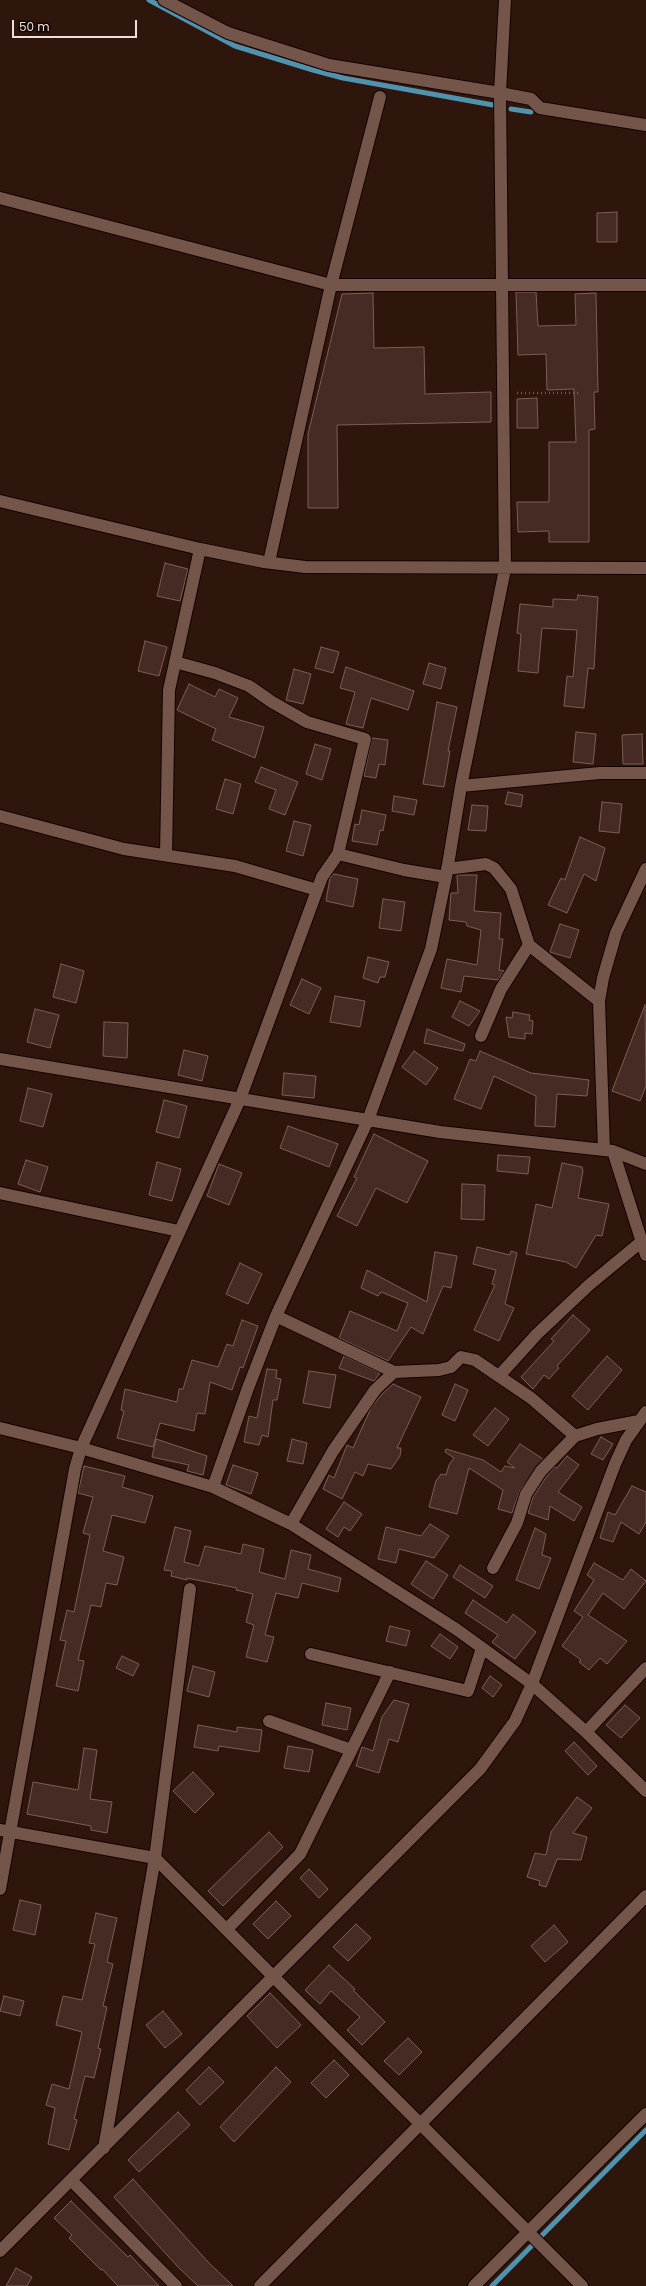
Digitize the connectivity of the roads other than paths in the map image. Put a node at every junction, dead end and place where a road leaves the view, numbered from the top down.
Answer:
1 (164, 0) edge
2 (505, 0) edge
3 (500, 93) junction
4 (380, 97) dead end
5 (646, 125) edge
6 (0, 198) edge
7 (331, 285) junction
8 (646, 285) edge
9 (503, 286) junction
10 (0, 501) edge
11 (200, 549) junction
12 (269, 562) junction
13 (646, 568) edge
14 (506, 569) junction
15 (175, 662) junction
16 (646, 773) edge
17 (461, 786) junction
18 (0, 816) edge
19 (338, 854) junction
20 (166, 855) junction
21 (646, 869) edge
22 (447, 873) junction
23 (317, 890) junction
24 (642, 890) edge
25 (529, 945) junction
26 (599, 1001) junction
27 (481, 1036) dead end
28 (0, 1059) edge
29 (240, 1099) junction
30 (368, 1120) junction
31 (609, 1151) junction
32 (646, 1164) edge
33 (0, 1192) edge
34 (179, 1232) junction
35 (641, 1242) junction
36 (646, 1255) edge
37 (276, 1316) junction
38 (394, 1372) junction
39 (498, 1376) junction
40 (642, 1416) edge
41 (0, 1428) edge
42 (575, 1436) junction
43 (81, 1448) junction
44 (213, 1487) junction
45 (291, 1524) junction
46 (493, 1568) dead end
47 (190, 1590) dead end
48 (482, 1648) junction
49 (311, 1654) dead end
50 (646, 1668) edge
51 (390, 1672) junction
52 (532, 1684) junction
53 (269, 1721) dead end
54 (586, 1732) junction
55 (351, 1750) junction
56 (646, 1791) edge
57 (5, 1831) edge
58 (155, 1858) junction
59 (0, 1889) edge
60 (646, 1896) edge
61 (227, 1929) junction
62 (274, 1976) junction
63 (646, 2114) edge
64 (420, 2123) junction
65 (104, 2148) junction
66 (71, 2180) junction
67 (528, 2231) junction
68 (0, 2251) edge
69 (176, 2286) edge
70 (260, 2286) edge
71 (474, 2286) edge
72 (582, 2286) edge

1 - 3 street
2 - 3 street
3 - 5 street
3 - 9 street
4 - 7 street
6 - 7 street
7 - 9 street
7 - 12 street
8 - 9 street
9 - 14 street
10 - 11 street
11 - 12 street
11 - 15 street
12 - 14 street
13 - 14 street
14 - 17 street
15 - 19 street
15 - 20 street
16 - 17 street
17 - 22 street
18 - 20 street
19 - 22 street
19 - 23 street
20 - 23 street
21 - 24 street
22 - 25 street
22 - 30 street
23 - 29 street
24 - 26 street
25 - 26 street
25 - 27 street
26 - 31 street
28 - 29 street
29 - 30 street
29 - 34 street
30 - 31 street
30 - 37 street
31 - 32 street
31 - 35 street
33 - 34 street
34 - 43 street
35 - 36 street
35 - 39 street
37 - 38 street
37 - 44 street
38 - 39 street
38 - 45 street
39 - 42 street
40 - 42 street
40 - 52 street
41 - 43 street
42 - 46 street
43 - 44 street
43 - 57 street
44 - 45 street
45 - 48 street
47 - 58 street
48 - 51 street
48 - 52 street
49 - 51 street
50 - 54 street
51 - 55 street
52 - 54 street
52 - 62 street
53 - 55 street
54 - 56 street
55 - 61 street
57 - 58 street
57 - 59 street
58 - 61 street
58 - 65 street
60 - 64 street
61 - 62 street
62 - 64 street
62 - 65 street
63 - 67 street
64 - 67 street
64 - 70 street
65 - 66 street
66 - 68 street
66 - 69 street
67 - 71 street
67 - 72 street

